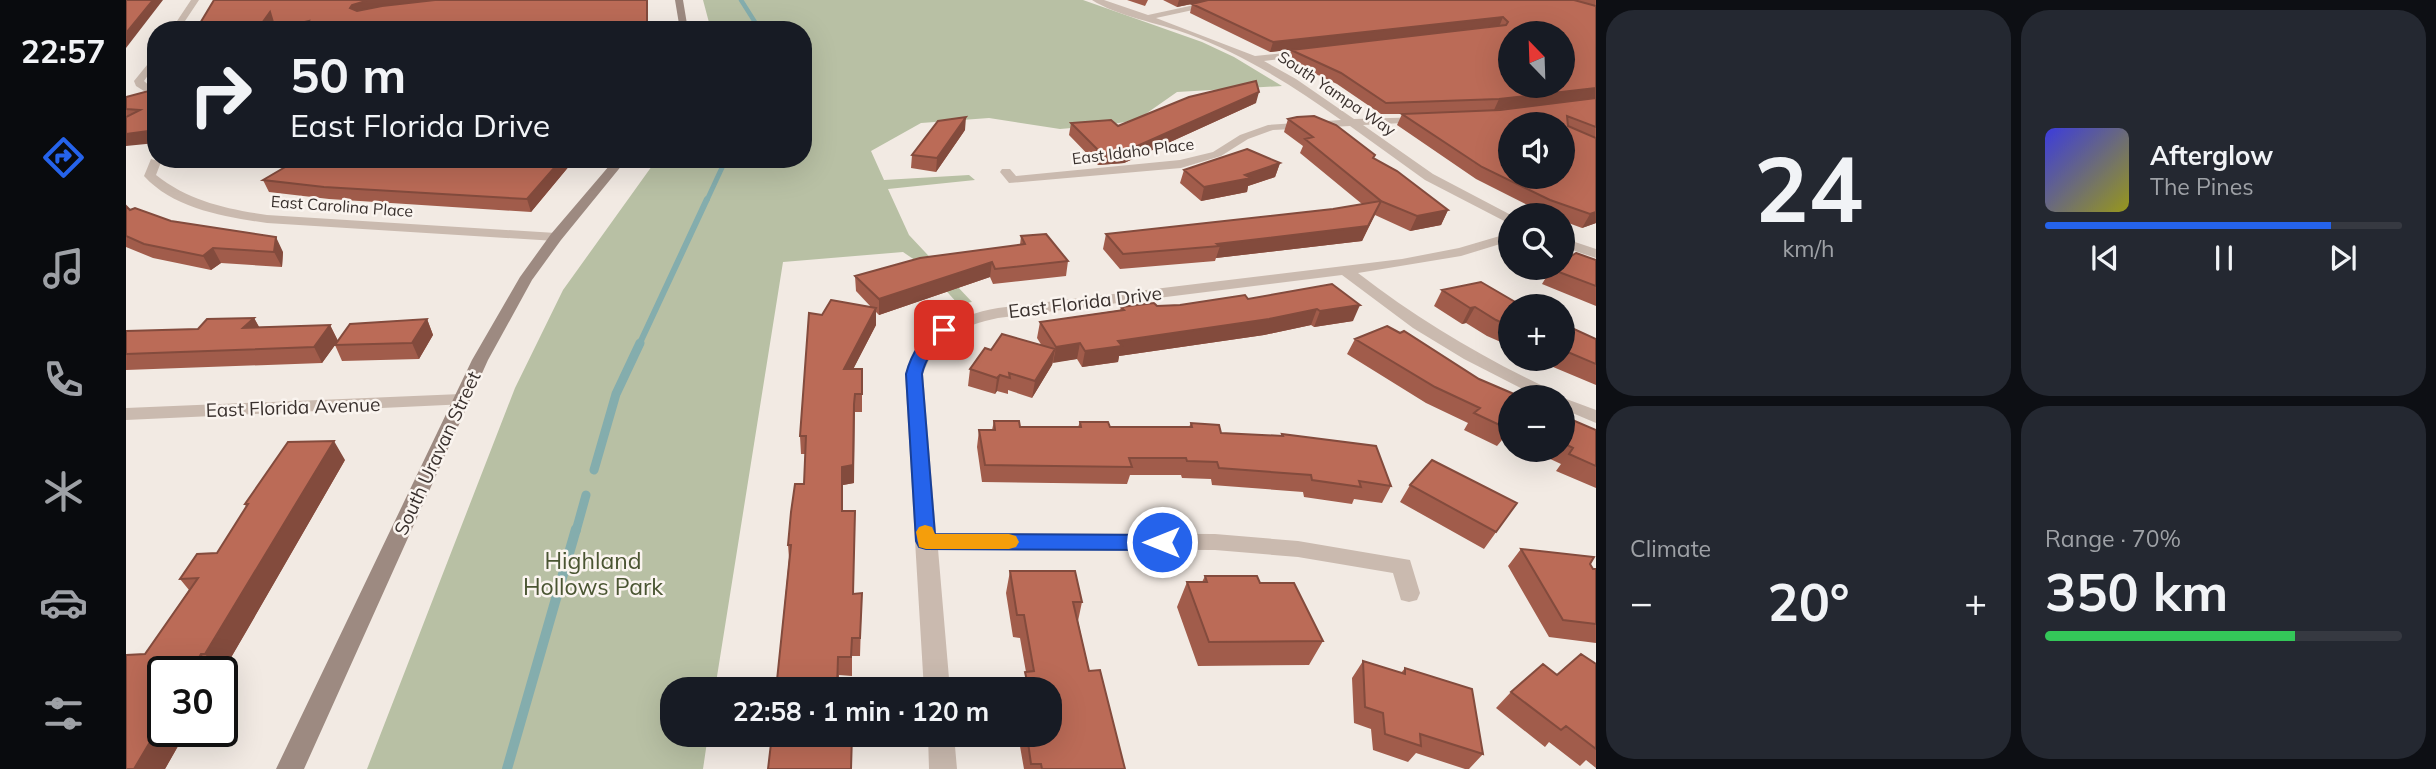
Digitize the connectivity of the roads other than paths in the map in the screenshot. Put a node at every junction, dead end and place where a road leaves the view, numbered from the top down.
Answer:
1 (195, 0) edge
2 (679, 0) edge
3 (1096, 0) edge
4 (1227, 5) edge
5 (1148, 17) junction
6 (181, 21) edge
7 (682, 21) edge
8 (1322, 51) edge
9 (1254, 59) junction
10 (147, 70) edge
11 (147, 88) edge
12 (1440, 118) edge
13 (1351, 122) junction
14 (153, 168) edge
15 (614, 168) edge
16 (1006, 172) dead end
17 (1498, 214) edge
18 (556, 237) junction
19 (1498, 240) edge
20 (1575, 246) edge
21 (1596, 254) edge
22 (1345, 270) junction
23 (1527, 385) edge
24 (461, 400) junction
25 (1575, 407) edge
26 (126, 414) edge
27 (1596, 417) edge
28 (926, 541) junction
29 (1409, 593) dead end
30 (936, 677) edge
31 (941, 747) edge
32 (290, 769) edge
33 (943, 769) edge

1 - 6 street
2 - 7 street
3 - 5 street, South Yampa Way
4 - 5 street
5 - 9 street, South Yampa Way
8 - 9 street
9 - 13 street, South Yampa Way
10 - 11 street
12 - 13 street, East Idaho Place
13 - 16 street, East Idaho Place
13 - 17 street, South Yampa Way
14 - 18 street, East Carolina Place
15 - 18 street, South Uravan Street
18 - 24 street, South Uravan Street
19 - 22 street, East Florida Drive
20 - 21 street
22 - 23 street
22 - 28 street, East Florida Drive
24 - 26 street, East Florida Avenue
24 - 32 street, South Uravan Street
25 - 27 street
28 - 29 street
28 - 30 street, East Florida Drive
31 - 33 street

